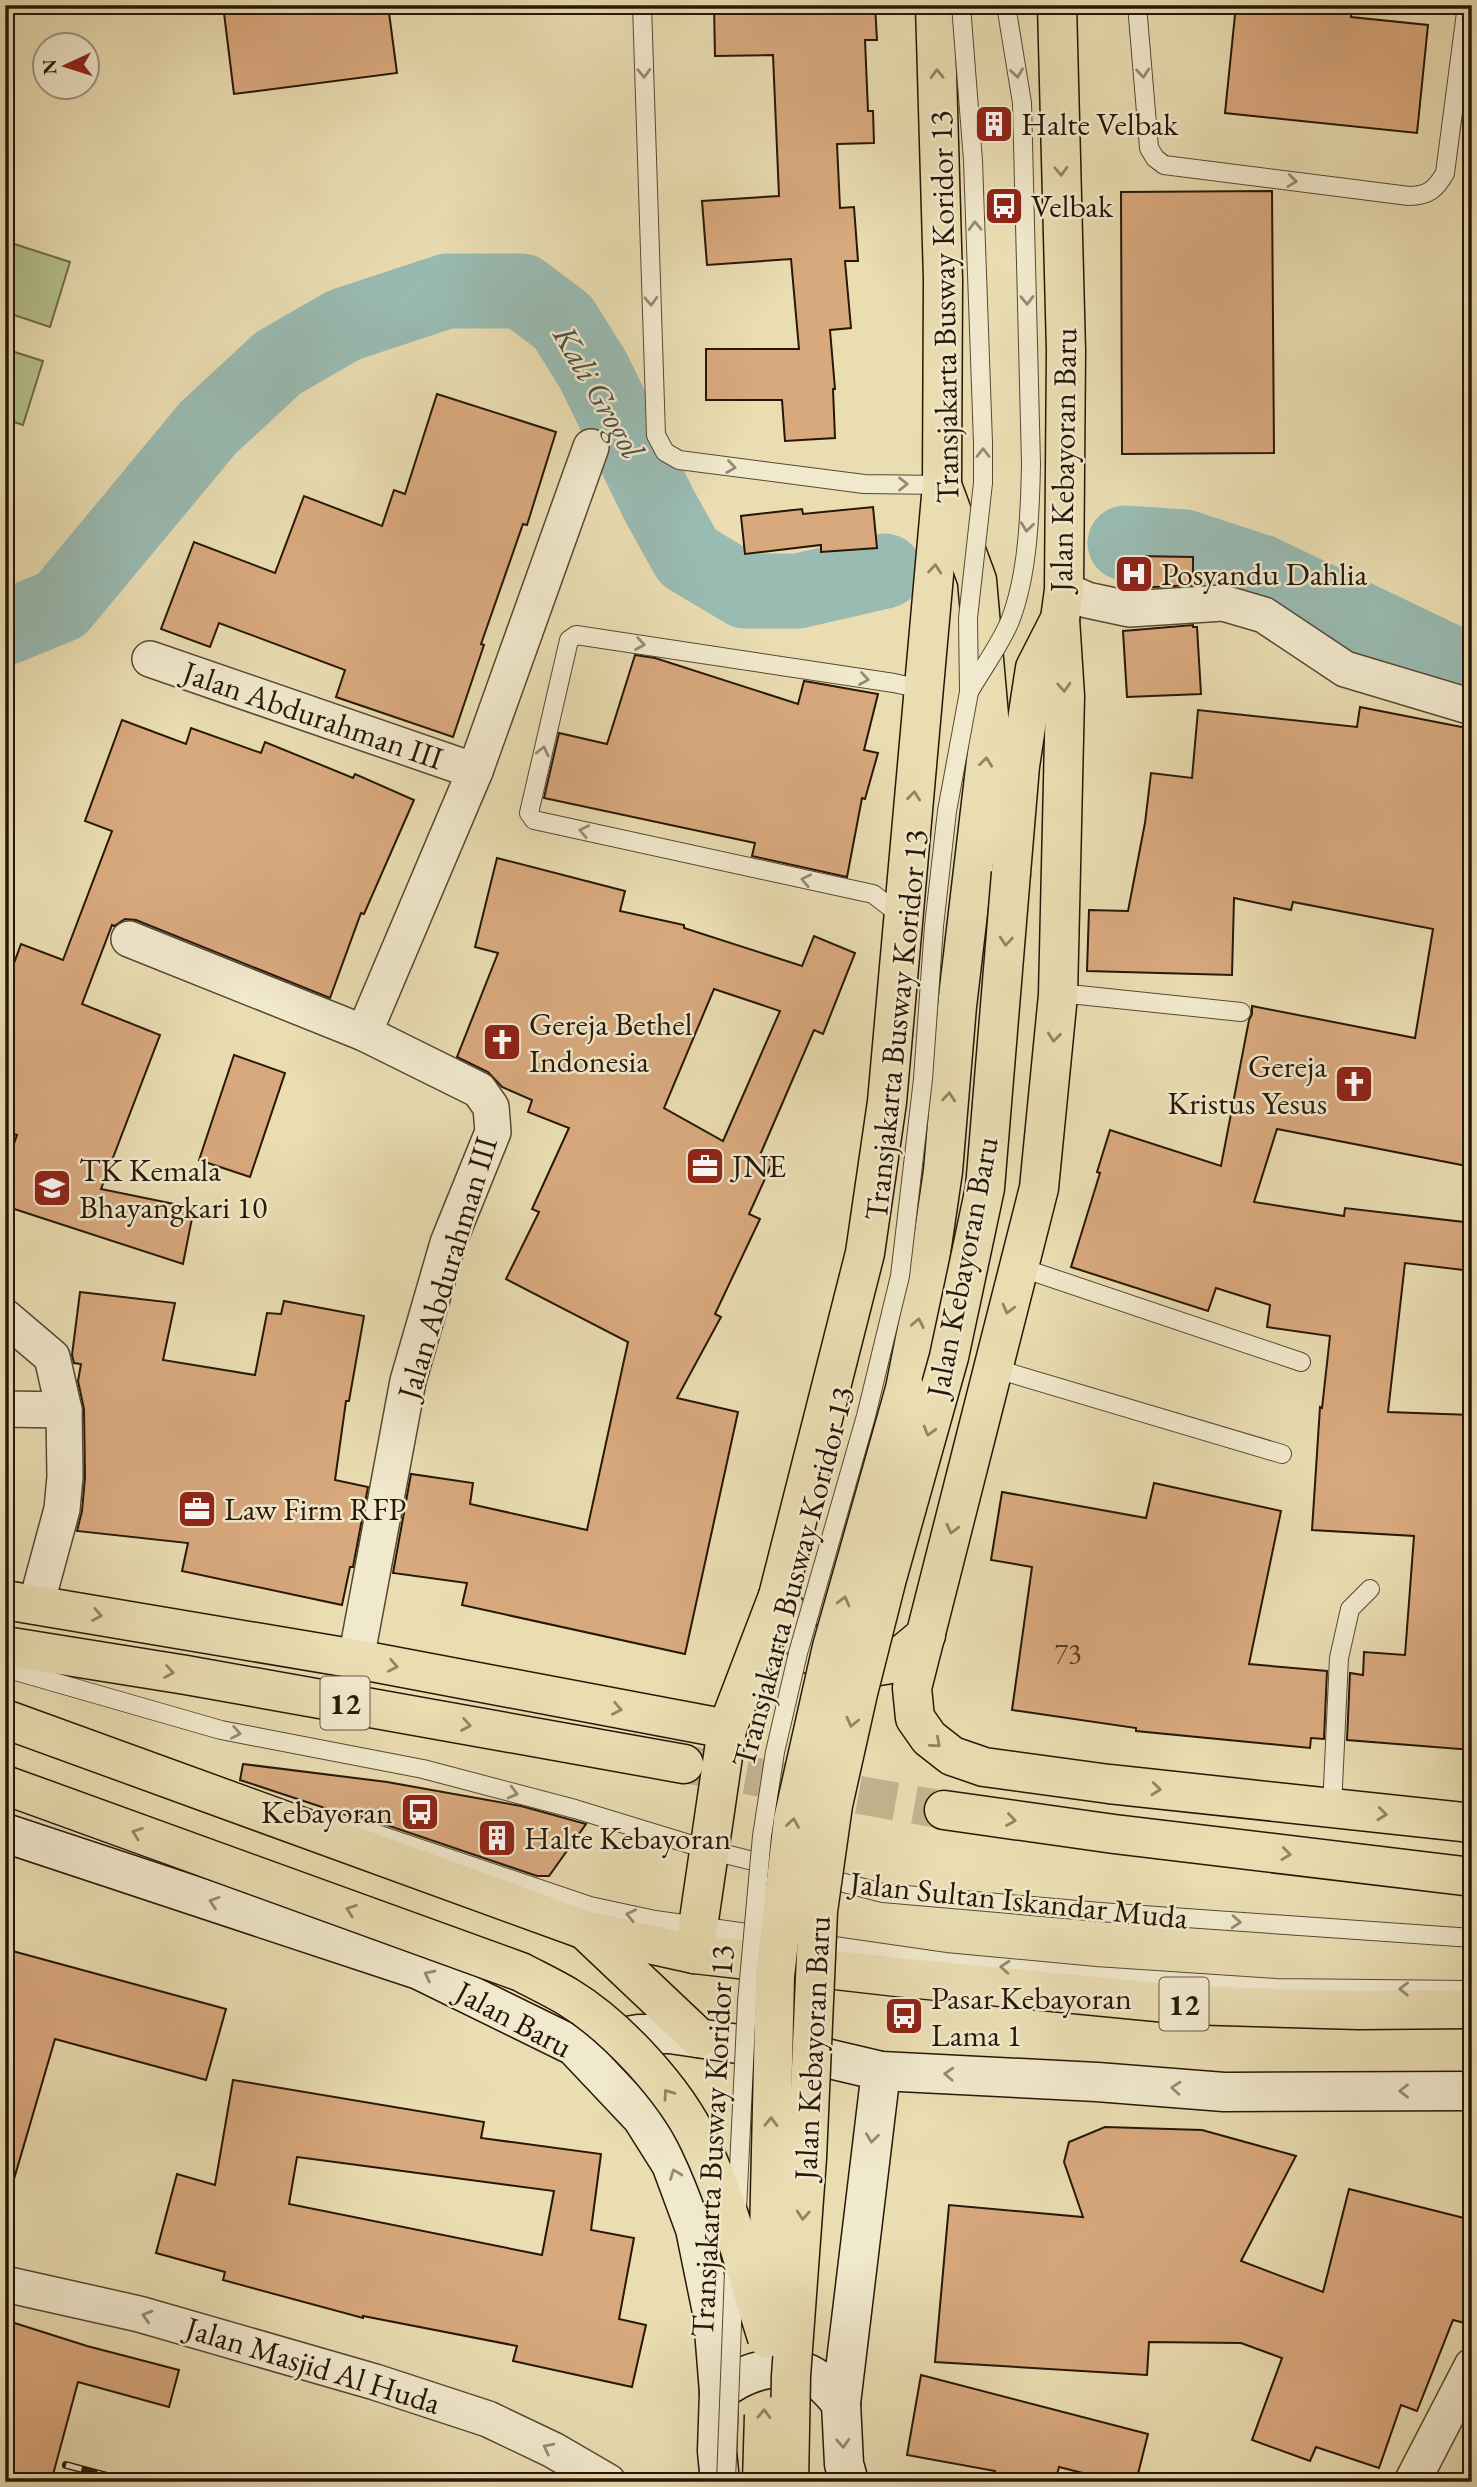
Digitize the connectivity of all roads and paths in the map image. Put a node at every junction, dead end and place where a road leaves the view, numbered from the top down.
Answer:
1 (642, 5) edge
2 (935, 5) edge
3 (961, 5) edge
4 (1006, 5) edge
5 (1057, 5) edge
6 (1137, 5) edge
7 (1467, 5) edge
8 (591, 447) dead end
9 (942, 485) junction
10 (1062, 604) junction
11 (150, 659) dead end
12 (968, 692) junction
13 (924, 694) junction
14 (1472, 707) edge
15 (475, 771) junction
16 (903, 917) junction
17 (129, 939) dead end
18 (1058, 995) junction
19 (1241, 1012) dead end
20 (364, 1033) junction
21 (1019, 1268) junction
22 (5, 1317) edge
23 (1301, 1362) dead end
24 (993, 1368) junction
25 (5, 1409) edge
26 (64, 1410) junction
27 (1282, 1454) dead end
28 (1370, 1589) dead end
29 (778, 1596) junction
30 (21, 1602) edge
31 (926, 1635) junction
32 (5, 1646) edge
33 (356, 1659) junction
34 (5, 1668) edge
35 (5, 1706) edge
36 (5, 1719) edge
37 (727, 1729) junction
38 (684, 1764) tunnel mouth
39 (5, 1785) edge
40 (1332, 1808) junction
41 (944, 1810) tunnel mouth
42 (316, 1814) dead end
43 (341, 1822) dead end
44 (1472, 1823) edge
45 (5, 1833) edge
46 (709, 1850) junction
47 (1472, 1877) edge
48 (586, 1930) junction
49 (1472, 1938) edge
50 (696, 1941) junction
51 (1472, 1990) edge
52 (1472, 2009) edge
53 (699, 2038) junction
54 (573, 2046) junction
55 (881, 2071) junction
56 (1472, 2091) edge
57 (5, 2284) edge
58 (767, 2338) junction
59 (1472, 2366) edge
60 (719, 2392) junction
61 (841, 2403) junction
62 (608, 2482) edge
63 (720, 2482) edge
64 (726, 2482) edge
65 (762, 2482) edge
66 (789, 2482) edge
67 (849, 2482) edge
68 (1412, 2482) edge

1 -> 9 lane
9 -> 2 main road, Jalan Kebayoran Baru
12 -> 3 lane, Transjakarta Busway Koridor 13, bridge
4 -> 12 lane, Transjakarta Busway Koridor 13, bridge
5 -> 10 main road, Jalan Kebayoran Baru
6 -> 7 lane
8 - 15 street, Jalan Abdurahman III
13 -> 9 main road
58 -> 9 main road, Jalan Kebayoran Baru, bridge
10 - 14 street
10 -> 18 main road
10 -> 66 main road, Jalan Kebayoran Baru, bridge
11 - 15 street, Jalan Abdurahman III
12 - 64 lane, Transjakarta Busway Koridor 13, bridge
16 -> 13 main road
16 -> 13 lane
15 - 20 street, Jalan Abdurahman III
16 - 29 main road
17 - 20 street, Jalan Abdurahman III
18 - 19 lane
18 -> 21 main road
20 - 33 street, Jalan Abdurahman III
21 - 23 lane
21 -> 24 main road
22 - 26 street
24 - 27 lane
24 -> 31 main road
25 - 26 street
26 - 30 street
28 - 40 lane
29 - 31 main road
29 - 37 main road
30 -> 33 main road
31 -> 40 main road
32 -> 38 main road, 12
33 -> 37 main road
34 -> 46 lane, Jalan Sultan Iskandar Muda
35 - 42 lane
36 - 48 main road, 12
37 - 46 main road
58 -> 39 main road, bridge
40 -> 44 main road
41 -> 47 main road
50 -> 43 lane
54 -> 45 main road, Jalan Baru
46 -> 49 lane, Jalan Sultan Iskandar Muda
46 - 50 main road
48 - 50 main road, 12
48 - 53 main road
51 -> 50 lane
50 - 52 main road, 12
53 - 54 main road
53 - 55 main road
60 -> 54 main road, Jalan Baru
56 -> 55 main road
55 -> 61 main road
62 -> 57 street, Jalan Masjid Al Huda
65 -> 58 main road, Jalan Kebayoran Baru, bridge
59 - 68 street
60 - 61 main road
60 - 63 main road, Jalan Baru
61 -> 67 main road

